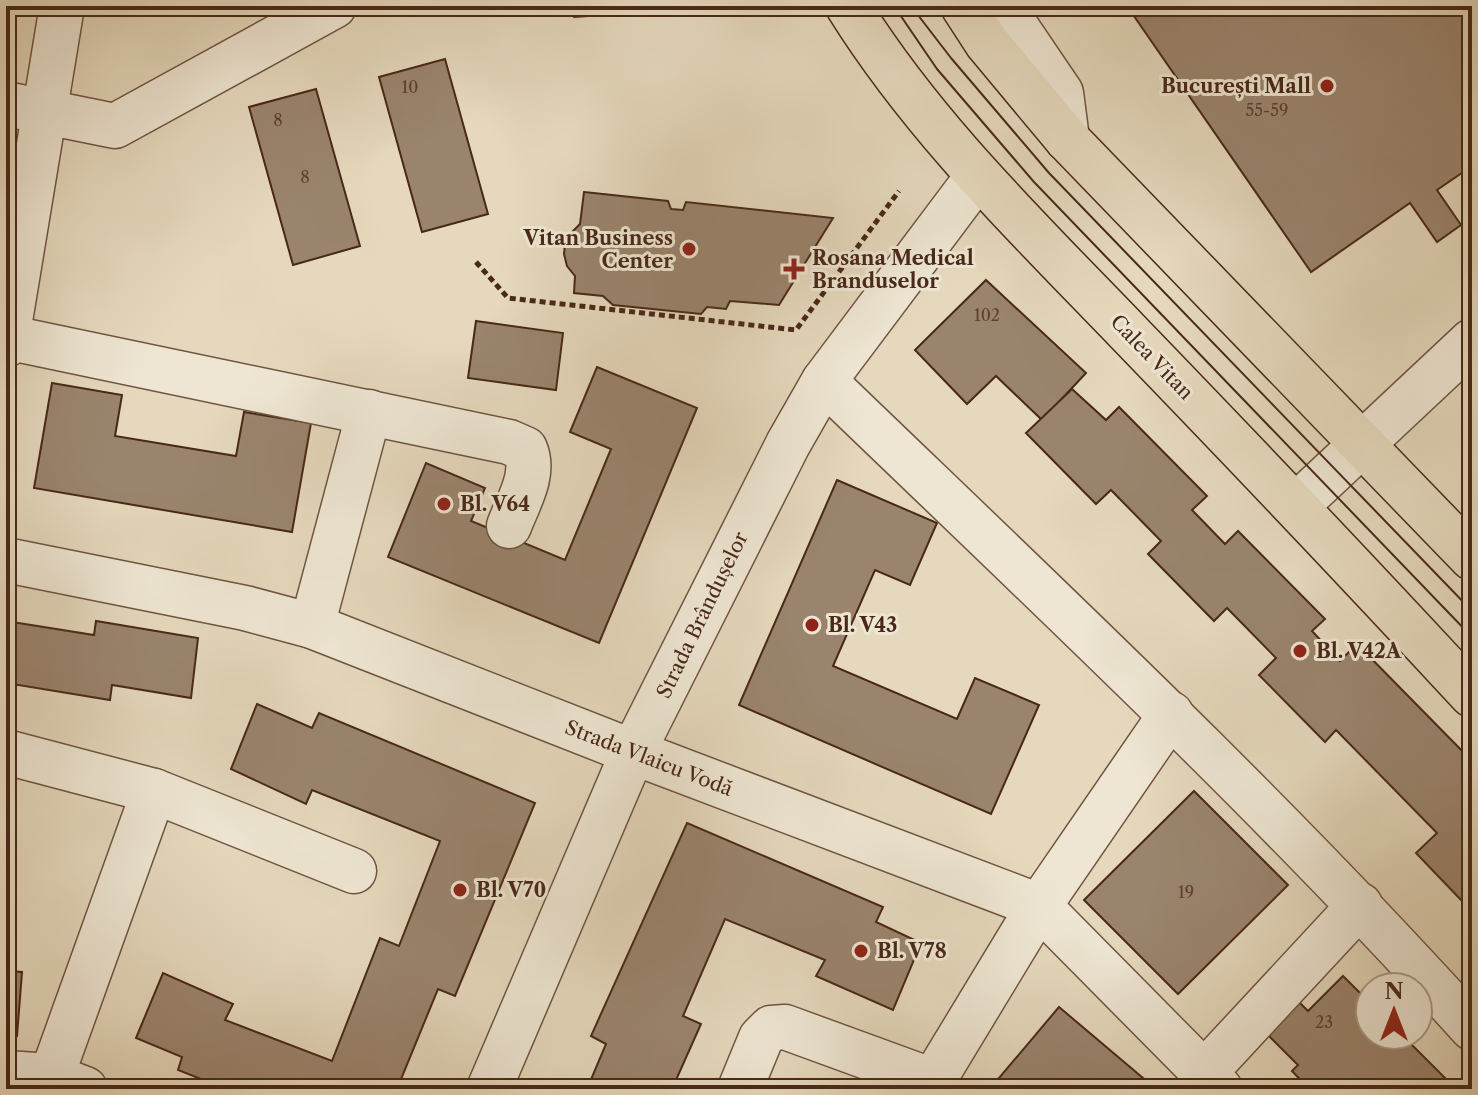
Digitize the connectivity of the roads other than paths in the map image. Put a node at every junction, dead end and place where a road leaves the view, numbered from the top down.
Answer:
1 (62, 6) edge
2 (334, 6) edge
3 (848, 6) edge
4 (963, 6) edge
5 (1002, 6) edge
6 (25, 108) edge
7 (1067, 139) junction
8 (978, 176) junction
9 (6, 340) edge
10 (1472, 341) edge
11 (824, 381) junction
12 (369, 412) junction
13 (1361, 444) junction
14 (1296, 506) junction
15 (509, 526) dead end
16 (1472, 558) edge
17 (6, 560) edge
18 (312, 626) junction
19 (1472, 695) edge
20 (1171, 714) junction
21 (6, 752) edge
22 (633, 752) junction
23 (154, 791) junction
24 (354, 871) dead end
25 (1360, 905) junction
26 (1039, 906) junction
27 (1472, 1028) edge
28 (6, 1073) edge
29 (1212, 1081) edge
30 (61, 1085) edge
31 (937, 1085) edge
32 (489, 1089) edge
33 (740, 1089) edge

1 - 6 street
2 - 6 street
3 - 8 main road, Calea Vitan
4 - 7 main road
5 - 7 street
6 - 9 street
7 - 13 main road
8 - 11 street, Strada Brândușelor
8 - 14 main road, Calea Vitan
9 - 12 street
10 - 13 street
11 - 20 street
11 - 22 street, Strada Brândușelor
12 - 15 street
12 - 18 street
13 - 14 street
13 - 16 main road
14 - 19 main road, Calea Vitan
17 - 18 street, Strada Vlaicu Vodă
18 - 22 street, Strada Vlaicu Vodă
20 - 25 street
20 - 26 street
21 - 23 street
22 - 26 street, Strada Vlaicu Vodă
22 - 32 street, Strada Brândușelor
23 - 24 street
23 - 30 street
25 - 27 street
25 - 29 street
26 - 29 street, Strada Vlaicu Vodă
26 - 31 street
28 - 30 street
31 - 33 street

